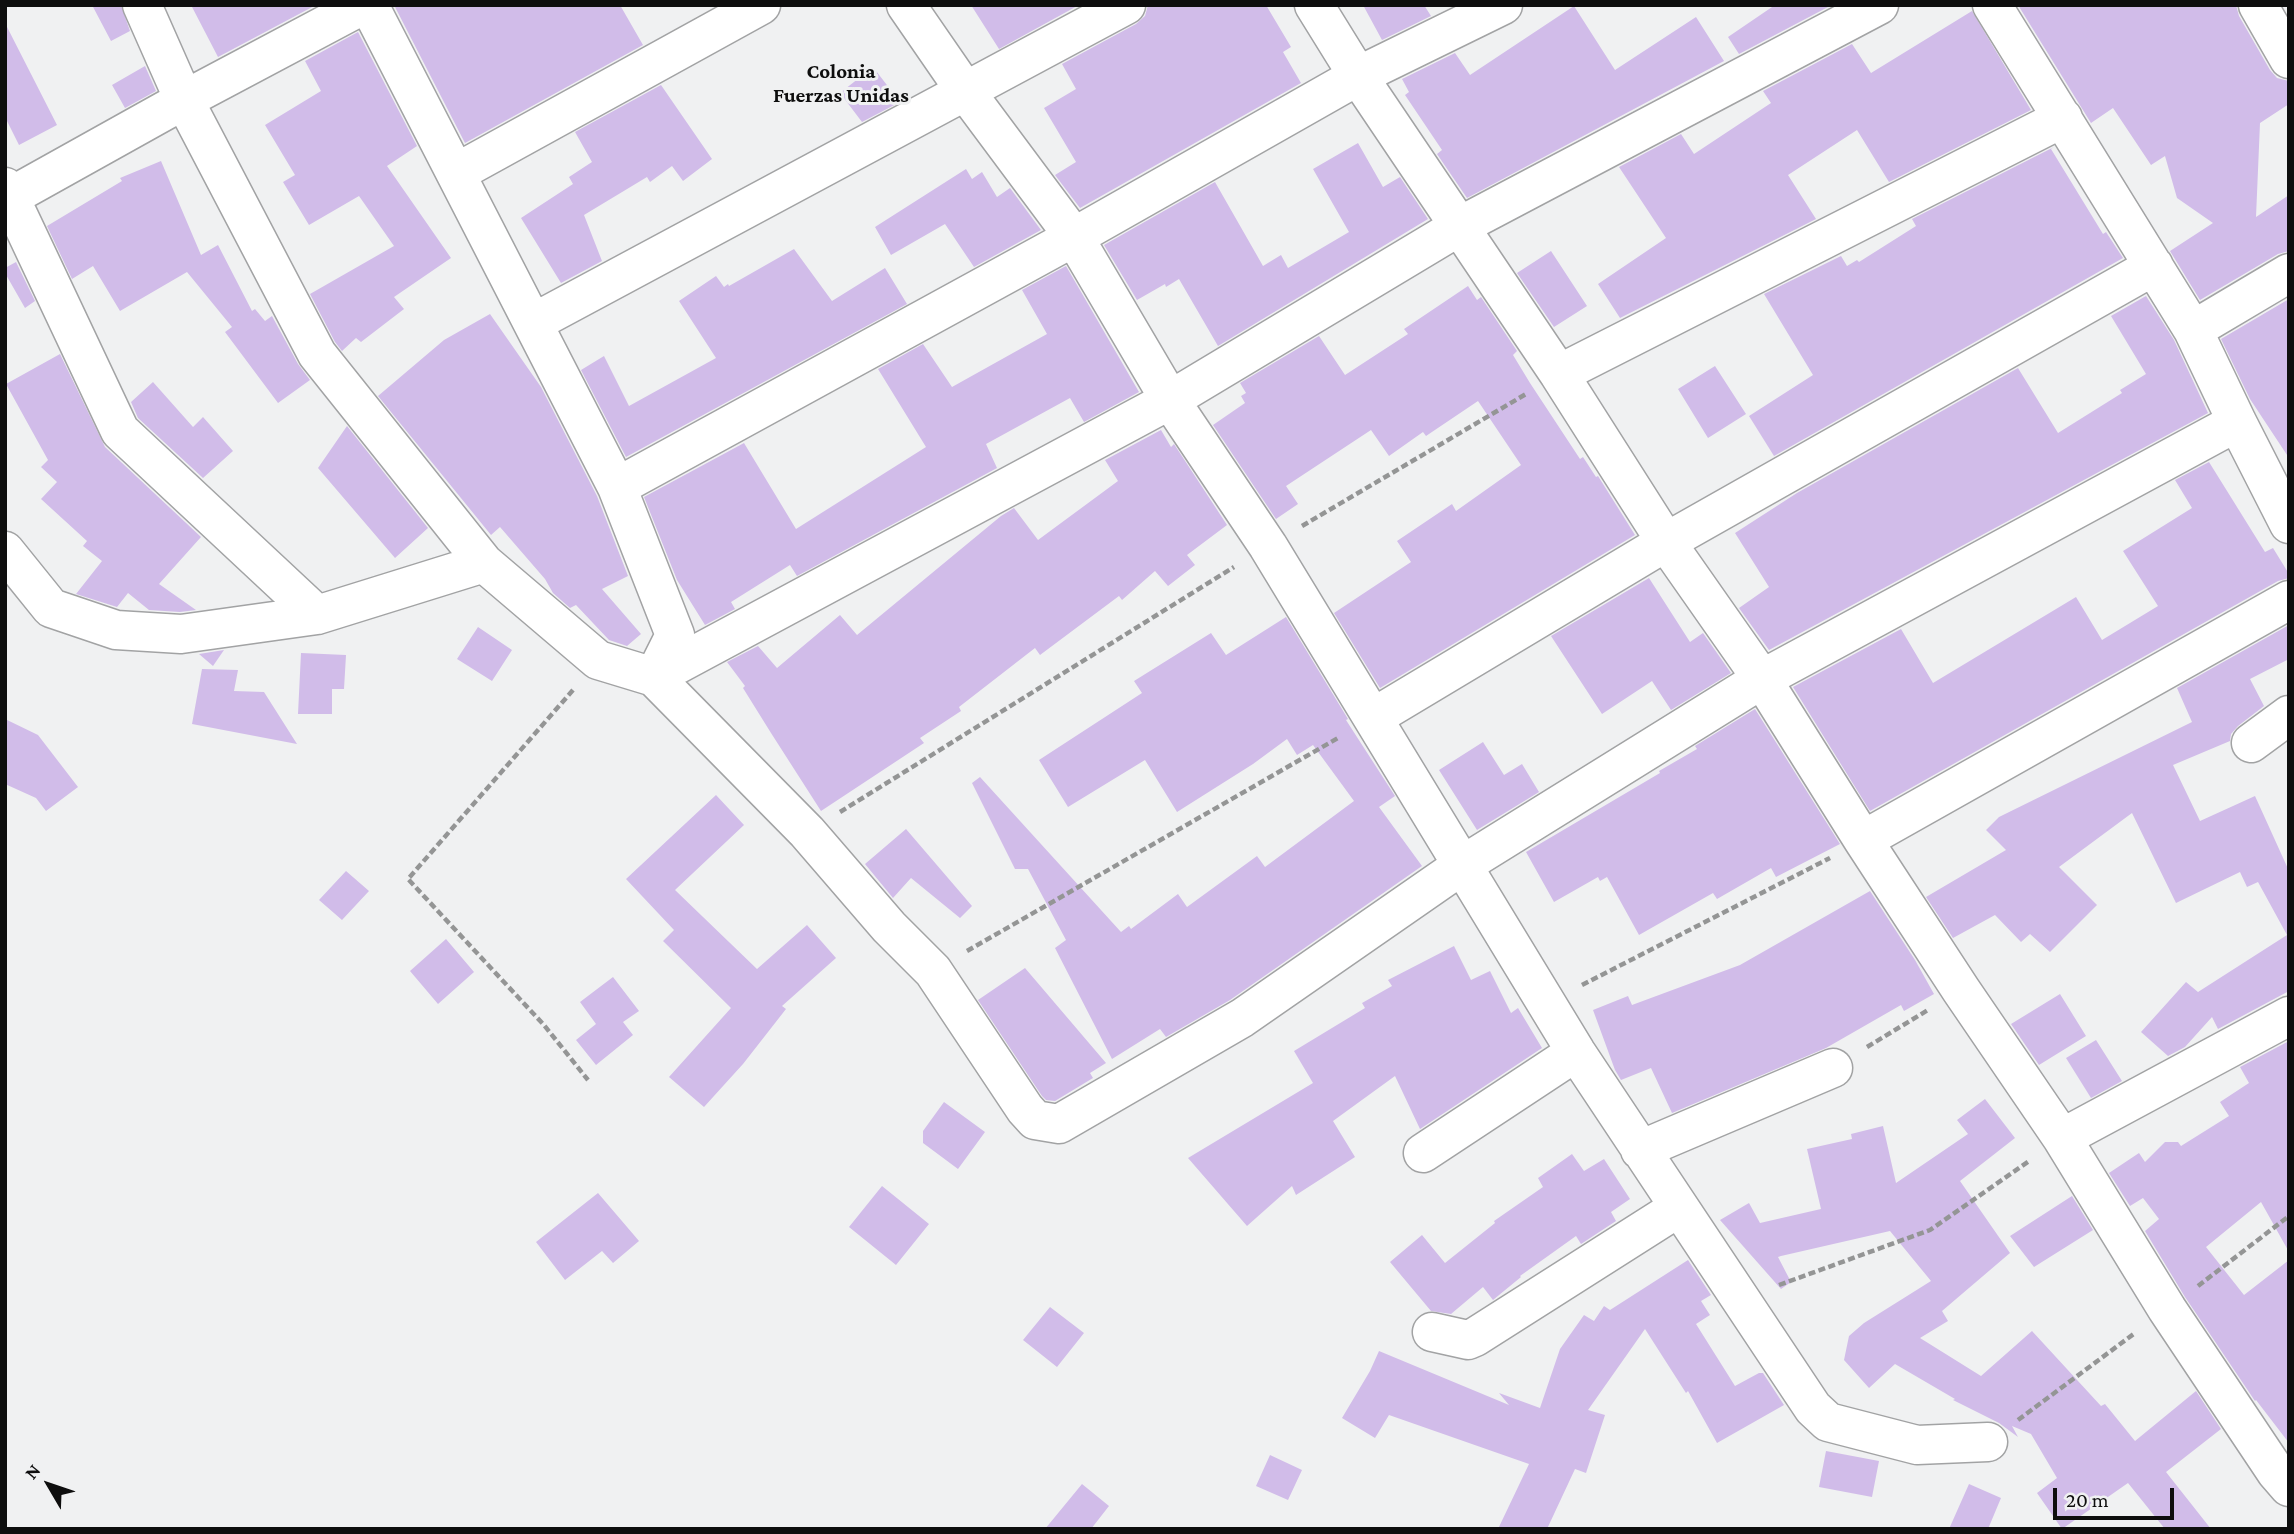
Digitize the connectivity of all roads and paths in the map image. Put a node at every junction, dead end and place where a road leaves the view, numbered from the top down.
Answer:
1 (142, 5) edge
2 (363, 5) edge
3 (369, 5) edge
4 (761, 5) edge
5 (906, 5) edge
6 (1126, 5) edge
7 (1314, 5) edge
8 (1503, 5) edge
9 (1879, 5) edge
10 (1992, 5) edge
11 (2259, 5) edge
12 (2289, 59) edge
13 (1358, 76) junction
14 (966, 92) junction
15 (184, 100) junction
16 (2063, 117) junction
17 (456, 173) junction
18 (7, 192) edge
19 (1460, 226) junction
20 (1073, 237) junction
21 (2154, 266) junction
22 (2289, 273) edge
23 (533, 323) junction
24 (2193, 330) junction
25 (1559, 374) junction
26 (1170, 400) junction
27 (2236, 422) junction
28 (617, 487) junction
29 (2289, 524) edge
30 (1666, 542) junction
31 (1268, 547) junction
32 (5, 551) edge
33 (484, 563) junction
34 (2289, 600) edge
35 (317, 615) junction
36 (598, 660) junction
37 (654, 677) junction
38 (1762, 679) junction
39 (2289, 715) edge
40 (1374, 718) junction
41 (2251, 743) dead end
42 (807, 832) junction
43 (1863, 840) junction
44 (1461, 866) junction
45 (933, 971) junction
46 (1961, 990) junction
47 (1548, 1003) junction
48 (2289, 1016) edge
49 (1576, 1052) junction
50 (1833, 1068) joint
51 (587, 1080) dead end
52 (2062, 1138) junction
53 (1640, 1150) junction
54 (1423, 1153) dead end
55 (1678, 1208) junction
56 (2289, 1216) edge
57 (1738, 1299) junction
58 (2167, 1309) junction
59 (1432, 1332) dead end
60 (1988, 1442) joint
61 (2289, 1487) edge

1 - 15 street
2 - 15 street
3 - 17 street
4 - 17 street
5 - 14 street
6 - 14 street
7 - 13 street
8 - 13 street
9 - 19 street
10 - 16 street
11 - 12 street
13 - 19 street
13 - 20 street
14 - 20 street
14 - 23 street
15 - 18 street
15 - 33 street
16 - 21 street
16 - 25 street
17 - 23 street
18 - 35 street
19 - 25 street
19 - 26 street
20 - 26 street
20 - 28 street
21 - 24 street
21 - 30 street
22 - 24 street
23 - 28 street
24 - 27 street
25 - 30 street
25 - 31 path
26 - 31 street
26 - 37 street
27 - 29 street
27 - 38 street
28 - 37 street
30 - 38 street
30 - 40 street
31 - 40 street
31 - 42 path
32 - 35 street
33 - 35 street
33 - 36 street
34 - 43 street
36 - 37 street
36 - 51 path
37 - 42 street
38 - 43 street
38 - 44 street
39 - 41 street
40 - 44 street
40 - 45 path
42 - 45 street
43 - 46 street
43 - 47 path
44 - 45 street
44 - 47 street
46 - 50 path
46 - 52 street
47 - 49 street
48 - 52 street
49 - 53 street
49 - 54 street
50 - 53 street
52 - 57 path
52 - 58 street
53 - 55 street
55 - 57 street
55 - 59 street
56 - 58 path
57 - 60 street
58 - 60 path
58 - 61 street

